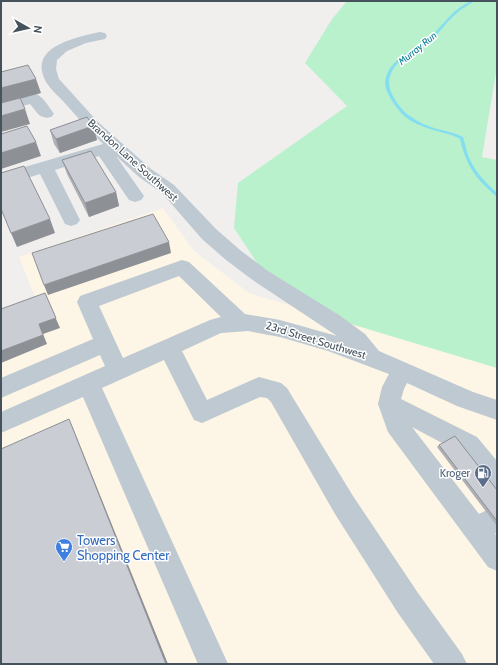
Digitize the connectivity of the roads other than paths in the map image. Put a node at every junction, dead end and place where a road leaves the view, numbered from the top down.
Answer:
1 (100, 36) dead end
2 (1, 107) edge
3 (46, 114) dead end
4 (109, 148) junction
5 (45, 167) junction
6 (1, 180) edge
7 (135, 196) dead end
8 (71, 220) dead end
9 (239, 321) junction
10 (105, 343) junction
11 (168, 348) junction
12 (373, 358) junction
13 (118, 371) junction
14 (403, 371) junction
15 (89, 384) junction
16 (1, 388) edge
17 (389, 404) junction
18 (497, 410) edge
19 (1, 423) edge
20 (491, 473) edge
21 (444, 488) junction
22 (486, 524) edge
23 (497, 558) edge
24 (213, 664) edge
25 (452, 664) edge

1 - 4 street, Brandon Lane Southwest
2 - 3 street
4 - 5 street
4 - 7 street
4 - 12 street, Brandon Lane Southwest
5 - 6 street
5 - 8 street
9 - 10 street
9 - 11 street, 23rd Street Southwest
9 - 12 street, 23rd Street Southwest
10 - 13 street
10 - 16 street
11 - 13 street, 23rd Street Southwest
11 - 25 street
12 - 14 street, 23rd Street Southwest
13 - 15 street, 23rd Street Southwest
14 - 17 street
14 - 18 street, 23rd Street Southwest
15 - 19 street, 23rd Street Southwest
15 - 24 street
17 - 20 street
17 - 21 street
20 - 21 street
21 - 22 street
22 - 23 street

